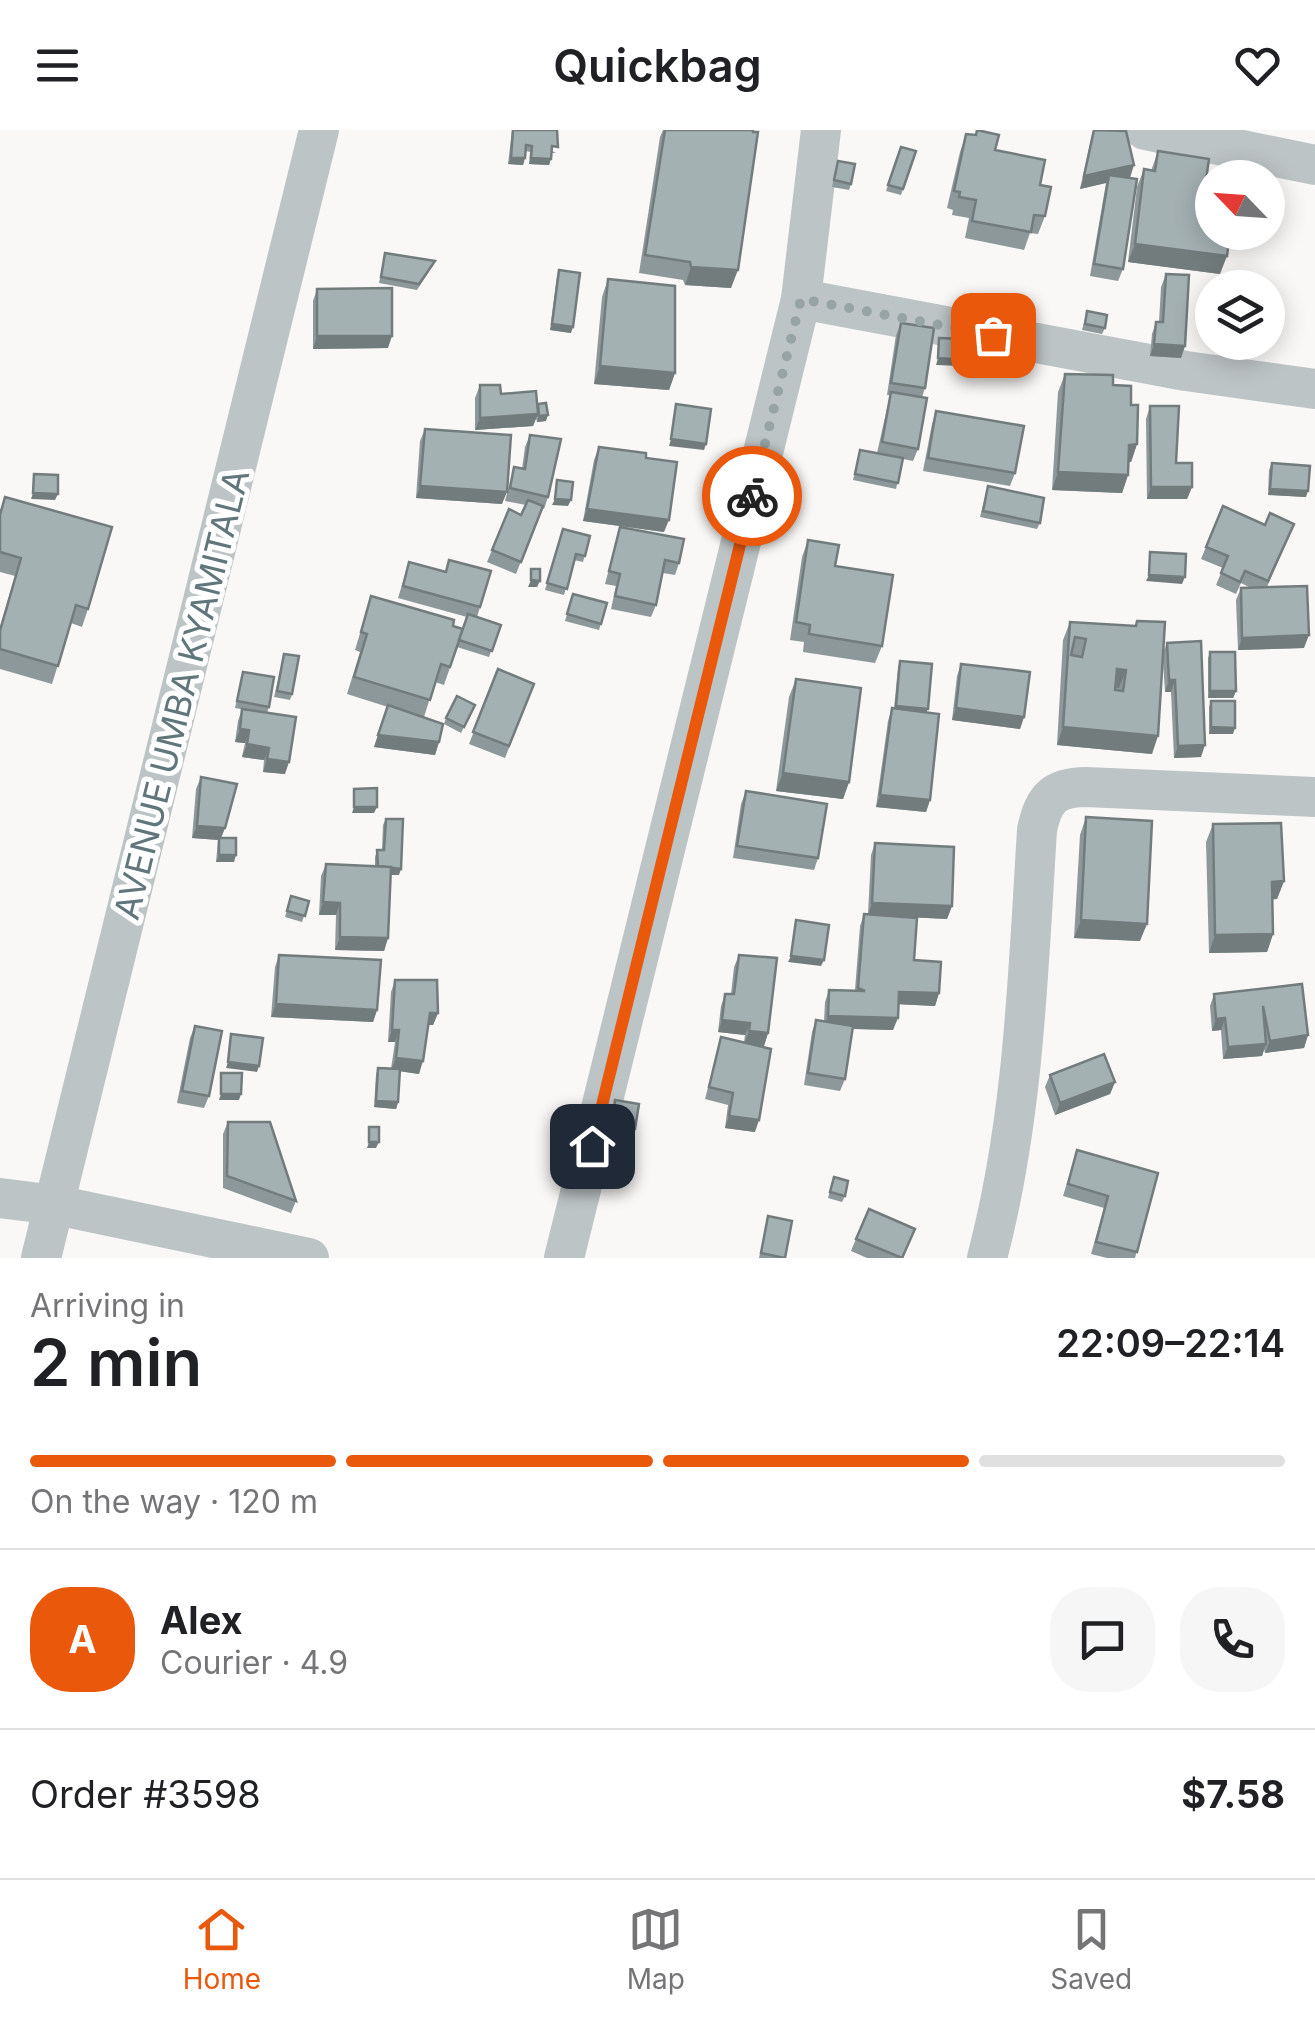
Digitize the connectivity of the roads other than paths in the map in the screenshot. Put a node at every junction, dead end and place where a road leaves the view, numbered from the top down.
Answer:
1 (319, 130) edge
2 (821, 130) edge
3 (1146, 130) edge
4 (1315, 164) edge
5 (801, 299) junction
6 (1315, 390) edge
7 (1315, 797) edge
8 (0, 1198) edge
9 (56, 1205) junction
10 (41, 1258) edge
11 (309, 1258) edge
12 (564, 1258) edge
13 (986, 1258) edge

1 - 9 street, AVENUE UMBA KYAMITALA
2 - 5 street
3 - 4 street
5 - 6 street
5 - 12 street
7 - 13 street
8 - 9 street
9 - 10 street, AVENUE UMBA KYAMITALA
9 - 11 street

